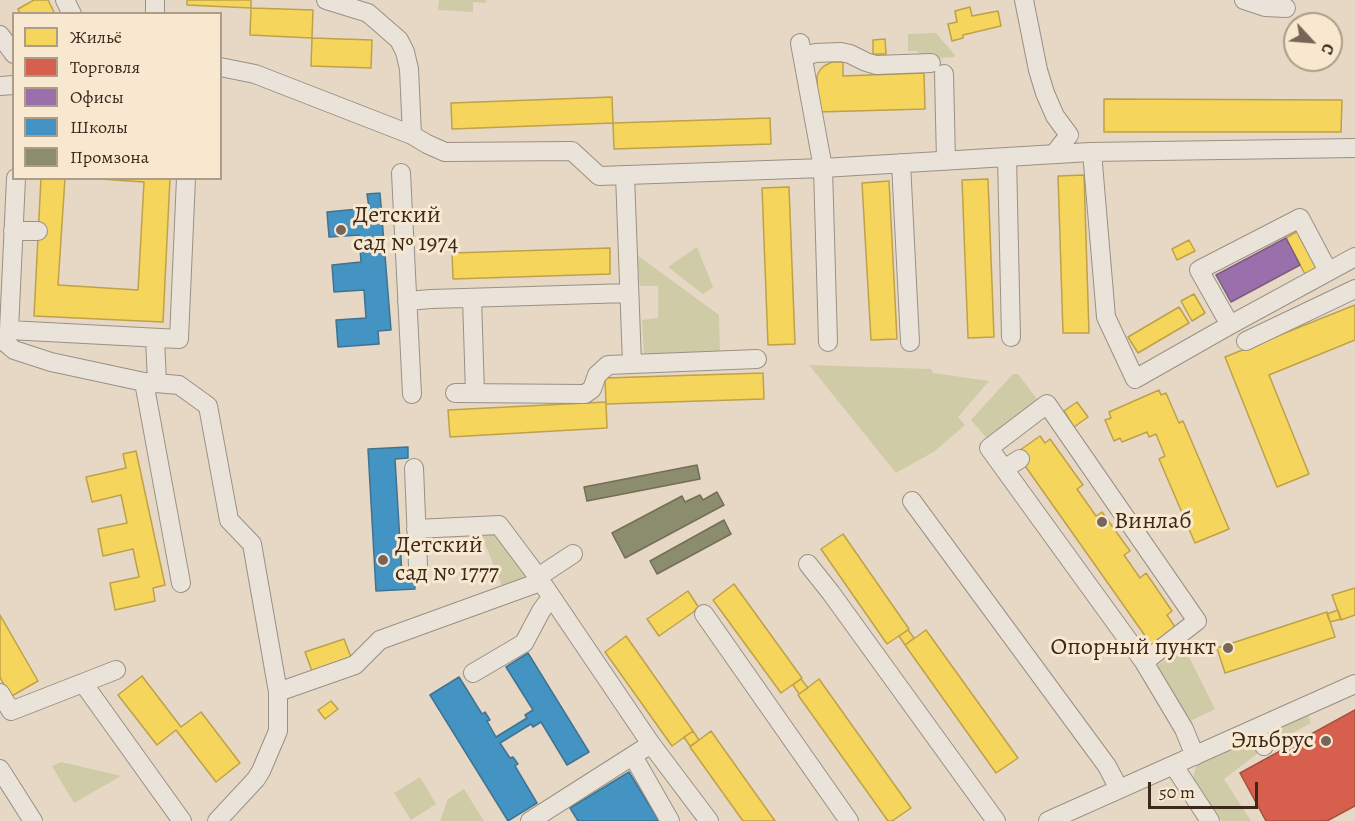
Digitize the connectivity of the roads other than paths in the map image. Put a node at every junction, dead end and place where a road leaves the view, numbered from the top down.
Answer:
1 (326, 0) edge
2 (1024, 0) edge
3 (1244, 0) edge
4 (1286, 8) dead end
5 (0, 35) edge
6 (12, 51) edge
7 (222, 67) edge
8 (412, 135) junction
9 (1069, 135) junction
10 (1355, 148) edge
11 (1091, 152) junction
12 (1054, 154) junction
13 (1008, 157) junction
14 (946, 161) junction
15 (901, 163) junction
16 (823, 168) junction
17 (400, 173) dead end
18 (625, 176) junction
19 (16, 180) edge
20 (186, 180) edge
21 (13, 231) junction
22 (38, 231) dead end
23 (1355, 257) edge
24 (1328, 271) junction
25 (1355, 289) edge
26 (629, 293) junction
27 (472, 298) junction
28 (407, 301) junction
29 (1230, 325) junction
30 (1011, 337) dead end
31 (0, 338) edge
32 (155, 338) junction
33 (1246, 341) dead end
34 (828, 342) dead end
35 (910, 342) dead end
36 (757, 359) dead end
37 (632, 364) junction
38 (151, 382) junction
39 (455, 393) dead end
40 (475, 393) junction
41 (412, 394) dead end
42 (1020, 459) dead end
43 (414, 468) dead end
44 (1004, 469) junction
45 (912, 501) dead end
46 (417, 529) junction
47 (573, 554) dead end
48 (808, 564) dead end
49 (418, 566) dead end
50 (539, 579) junction
51 (181, 583) dead end
52 (553, 601) junction
53 (704, 614) dead end
54 (1143, 662) junction
55 (116, 670) dead end
56 (474, 673) dead end
57 (83, 683) junction
58 (1355, 684) edge
59 (278, 692) junction
60 (1, 697) edge
61 (1256, 729) junction
62 (651, 744) junction
63 (1264, 746) dead end
64 (633, 756) junction
65 (1195, 756) junction
66 (1174, 765) junction
67 (0, 769) edge
68 (1119, 789) junction
69 (33, 821) edge
70 (182, 821) edge
71 (216, 821) edge
72 (530, 821) edge
73 (670, 821) edge
74 (709, 821) edge
75 (849, 821) edge
76 (996, 821) edge
77 (1048, 821) edge
78 (1210, 821) edge

1 - 8 street
2 - 9 street
3 - 4 street
5 - 6 street
7 - 8 street
8 - 18 street
9 - 11 street
9 - 12 street
10 - 11 street
11 - 12 street
11 - 29 street
12 - 13 street
13 - 14 street
13 - 30 street
14 - 15 street
14 - 16 street
15 - 16 street
15 - 35 street
16 - 18 street
16 - 34 street
17 - 28 street
18 - 26 street
19 - 21 street
20 - 32 street
21 - 22 street
21 - 32 street
23 - 24 street
24 - 29 street
24 - 29 street
25 - 33 street
26 - 27 street
26 - 37 street
27 - 28 street
27 - 40 street
28 - 41 street
31 - 38 street
32 - 38 street
36 - 37 street
37 - 40 street
38 - 51 street
38 - 59 street
39 - 40 street
42 - 44 street
43 - 46 street
44 - 54 street
44 - 54 street
45 - 68 street
46 - 49 street
46 - 50 street
47 - 50 street
48 - 76 street
50 - 52 street
50 - 59 street
52 - 56 street
52 - 62 street
53 - 75 street
54 - 65 street
55 - 57 street
57 - 60 street
57 - 70 street
58 - 61 street
59 - 71 street
61 - 63 street
61 - 65 street
62 - 64 street
62 - 74 street
64 - 72 street
64 - 73 street
65 - 66 street
66 - 68 street
66 - 78 street
67 - 69 street
68 - 77 street

